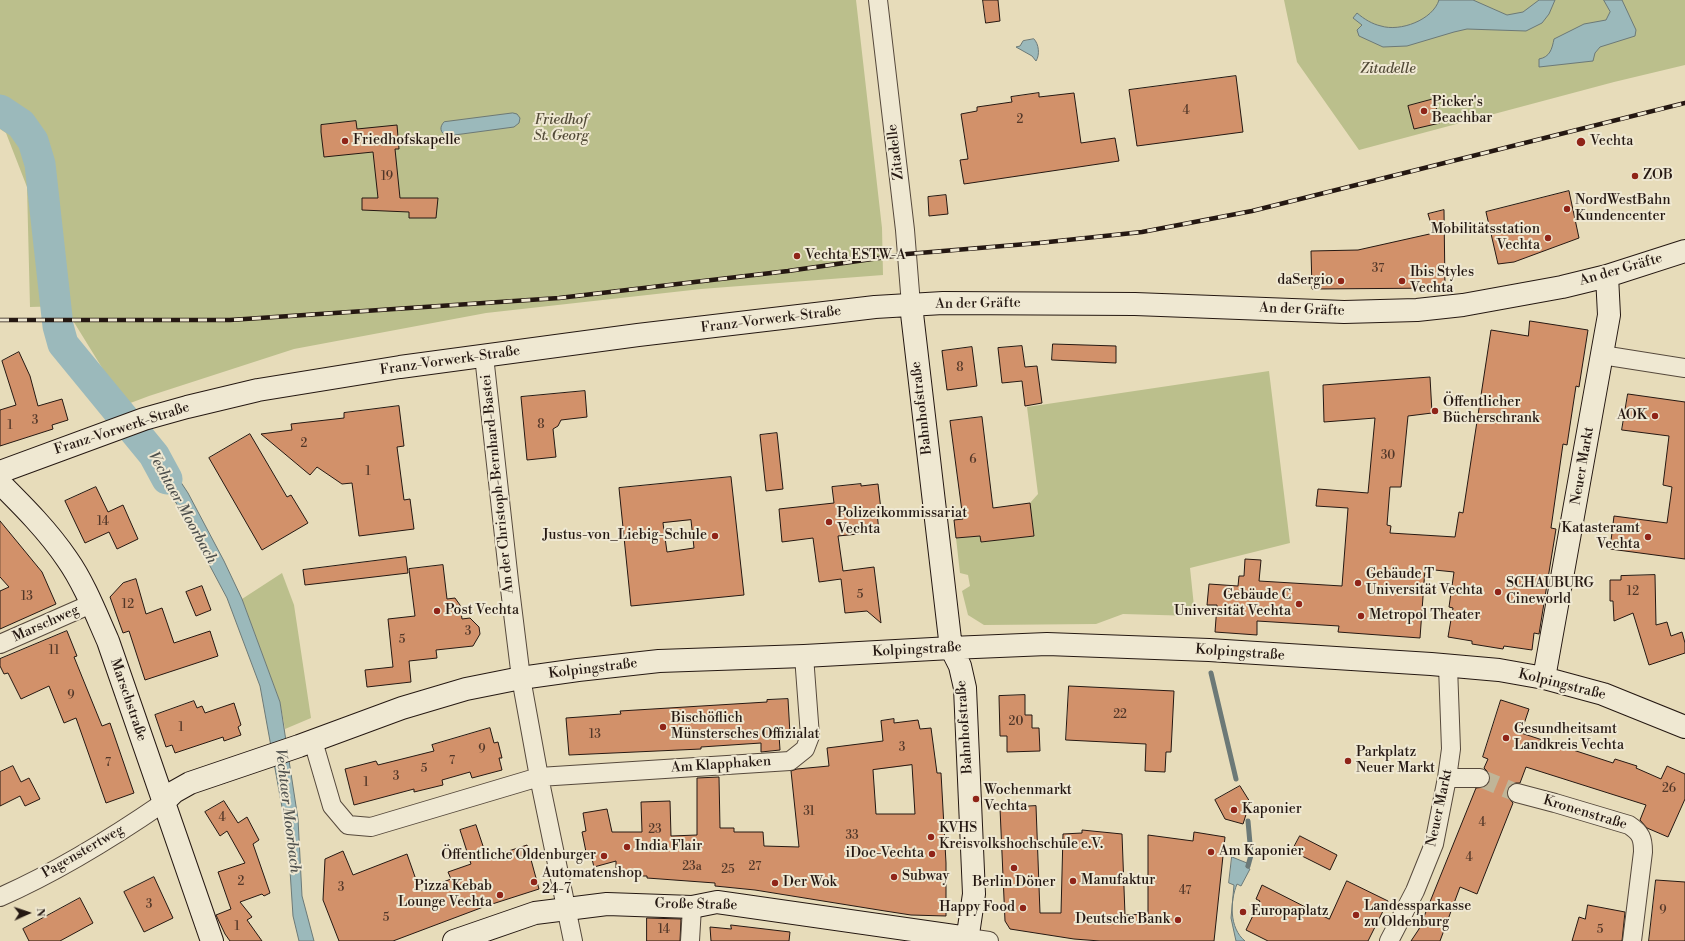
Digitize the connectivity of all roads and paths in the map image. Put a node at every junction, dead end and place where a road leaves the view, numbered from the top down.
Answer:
1 (878, 0) edge
2 (1685, 251) edge
3 (1607, 276) junction
4 (911, 305) junction
5 (1602, 355) junction
6 (484, 356) junction
7 (1685, 368) edge
8 (0, 472) edge
9 (0, 484) edge
10 (91, 604) junction
11 (0, 644) edge
12 (951, 648) junction
13 (804, 656) junction
14 (1448, 666) junction
15 (521, 678) junction
16 (1544, 678) junction
17 (1685, 727) edge
18 (306, 743) junction
19 (539, 777) junction
20 (1447, 778) junction
21 (1480, 778) tunnel mouth
22 (1517, 793) tunnel mouth
23 (163, 803) junction
24 (0, 897) edge
25 (692, 907) junction
26 (567, 909) junction
27 (975, 940) edge
28 (212, 941) edge
29 (454, 941) edge
30 (573, 941) edge
31 (690, 941) edge
32 (1389, 941) edge
33 (1632, 941) edge

1 - 4 street, Zitadelle
2 - 3 street, An der Gräfte
3 - 4 street, An der Gräfte
3 - 5 street, Neuer Markt
4 - 6 street, Franz-Vorwerk-Straße
4 - 12 street, Bahnhofstraße
5 - 7 street
5 - 16 street, Neuer Markt
6 - 8 street, Franz-Vorwerk-Straße
6 - 15 street, An der Christoph-Bernhard-Bastei
9 - 10 street, Marschstraße
10 - 11 street, Marschweg
10 - 23 street, Marschstraße
12 - 13 street, Kolpingstraße
12 - 14 street, Kolpingstraße
12 - 27 street, Bahnhofstraße
13 - 15 street, Kolpingstraße
13 - 19 street, Am Klapphaken
14 - 16 street, Kolpingstraße
14 - 20 street, Neuer Markt
15 - 18 street, Kolpingstraße
15 - 19 street, An der Christoph-Bernhard-Bastei
16 - 17 street, Kolpingstraße
18 - 19 street, Am Klapphaken
18 - 23 street, Kolpingstraße
19 - 26 street
20 - 21 street
20 - 32 street, Neuer Markt
22 - 33 street, Kronenstraße
23 - 24 street, Pagenstertweg
23 - 28 street, Marschstraße
25 - 26 street, Große Straße
25 - 27 street, Große Straße
25 - 31 street
26 - 29 street, Große Straße
26 - 30 street

